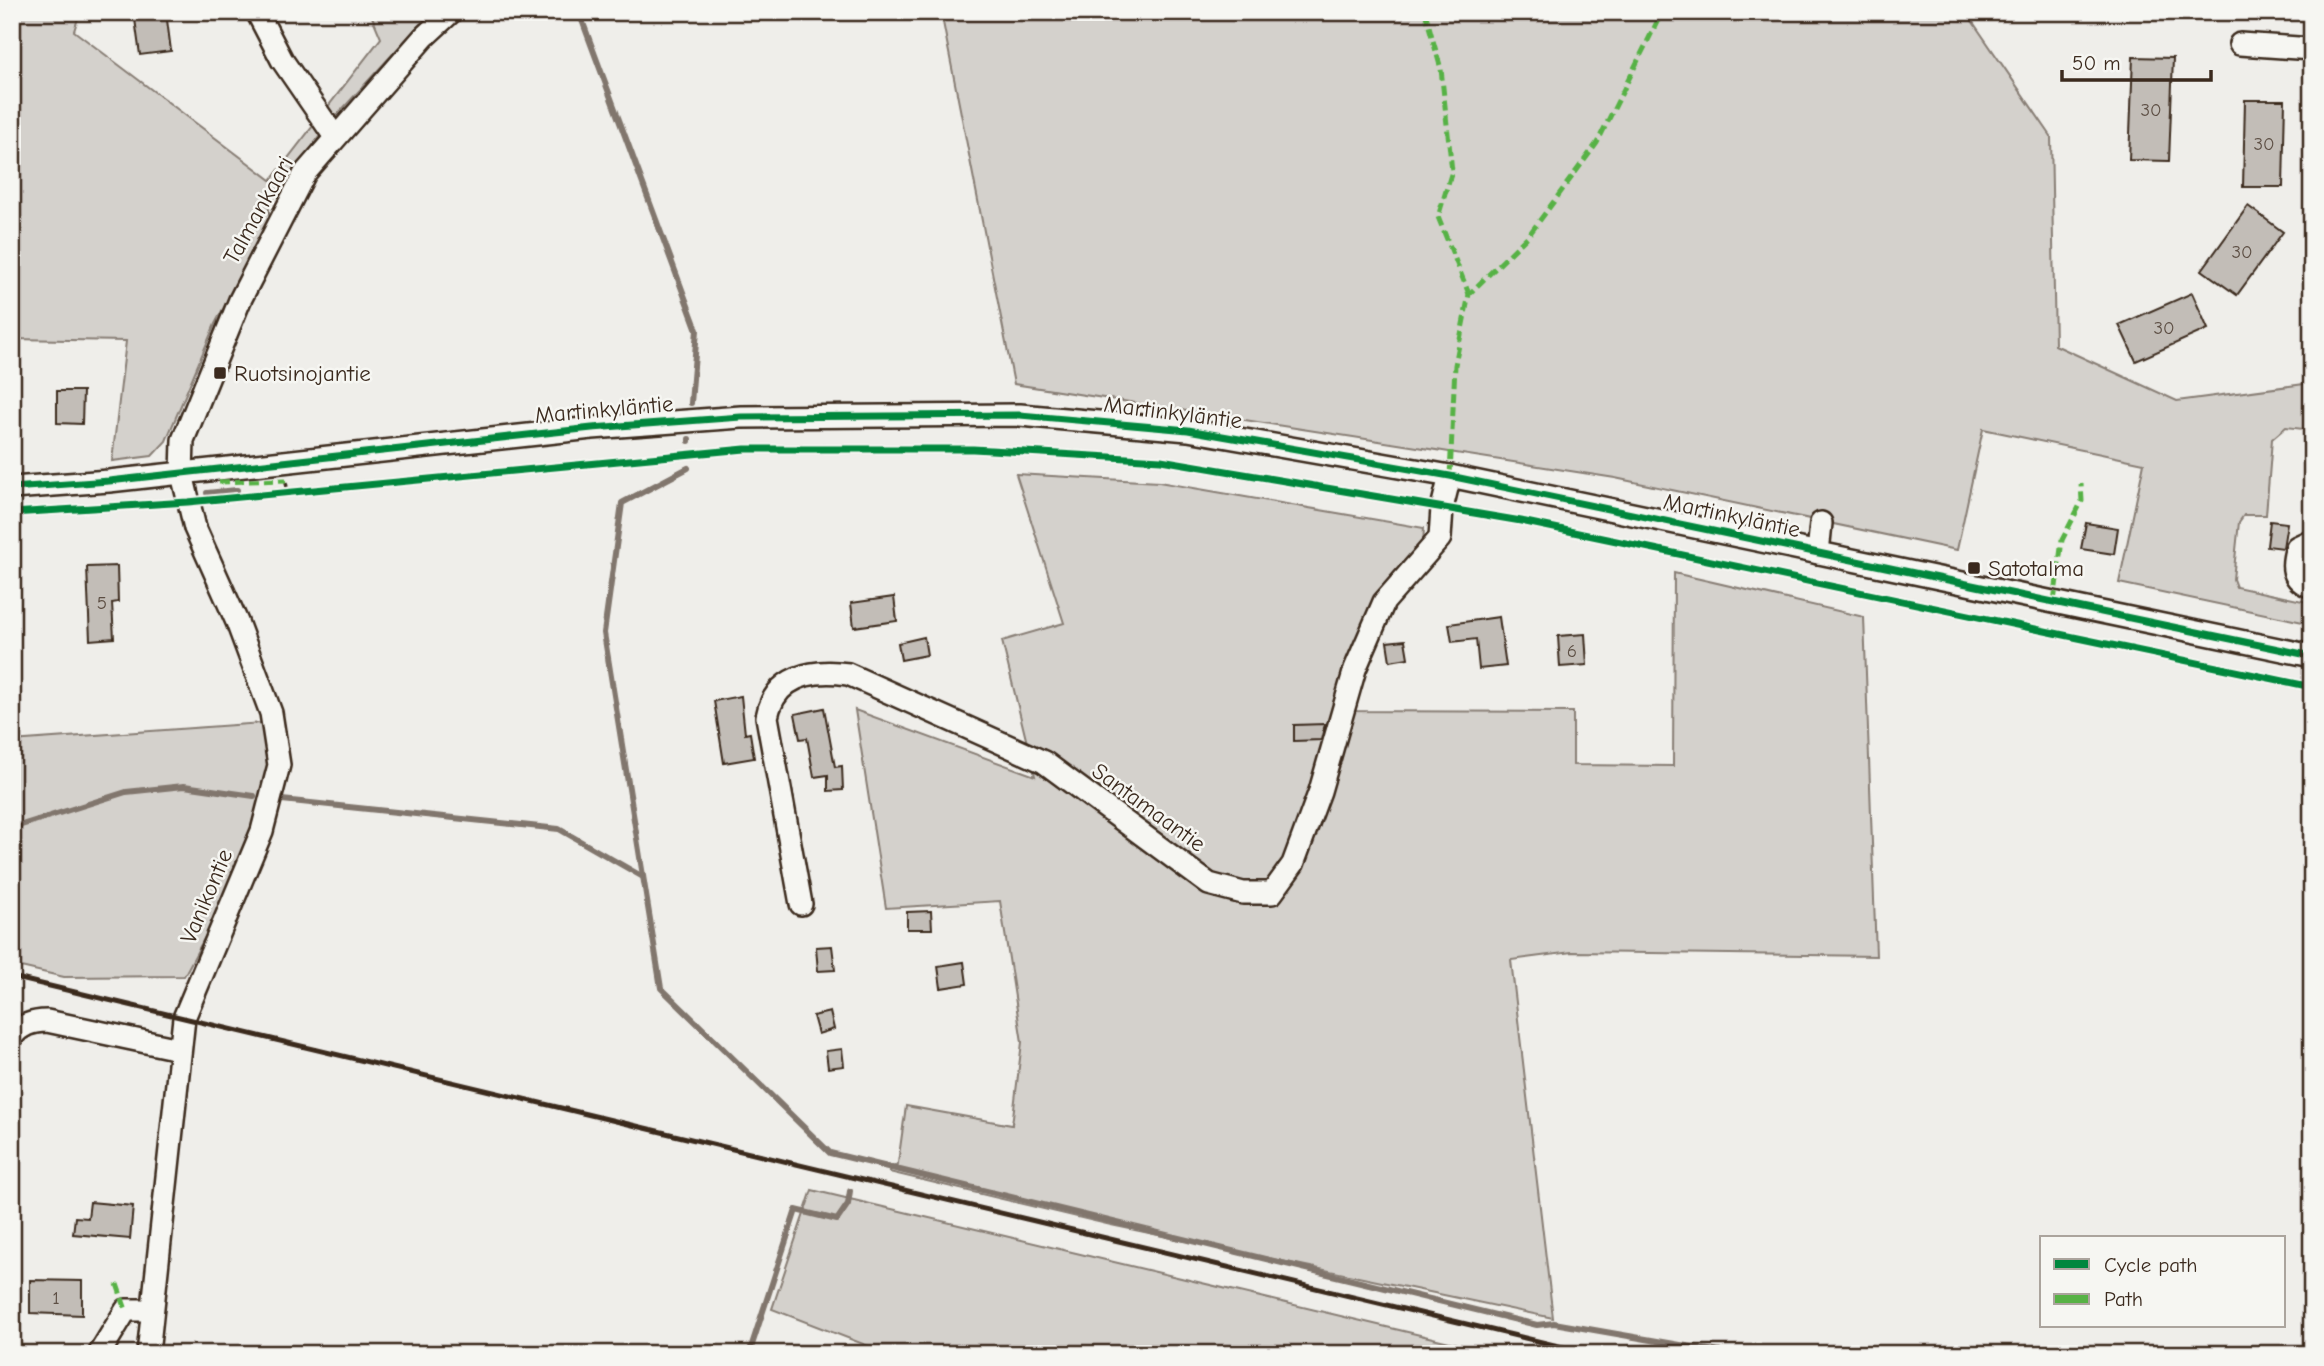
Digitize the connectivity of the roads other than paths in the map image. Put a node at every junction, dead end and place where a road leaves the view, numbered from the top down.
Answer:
1 (257, 12) edge
2 (451, 12) edge
3 (2240, 44) dead end
4 (2312, 49) edge
5 (335, 137) junction
6 (182, 474) junction
7 (1450, 476) junction
8 (12, 488) edge
9 (1821, 523) dead end
10 (2312, 540) edge
11 (1818, 553) junction
12 (2312, 587) edge
13 (2312, 656) edge
14 (801, 904) dead end
15 (12, 1037) edge
16 (179, 1049) junction
17 (152, 1310) junction
18 (99, 1354) edge
19 (148, 1354) edge

1 - 5 street
2 - 5 street, Talmankaari
3 - 4 street
5 - 6 street, Talmankaari
6 - 7 street, Martinkyläntie
6 - 8 street, Martinkyläntie
6 - 16 street, Vanikontie
7 - 11 street, Martinkyläntie
7 - 14 street, Santamaantie
9 - 11 street
10 - 12 street
11 - 13 street, Martinkyläntie
15 - 16 street
16 - 17 street, Vanikontie
17 - 18 street
17 - 19 street, Vanikontie

